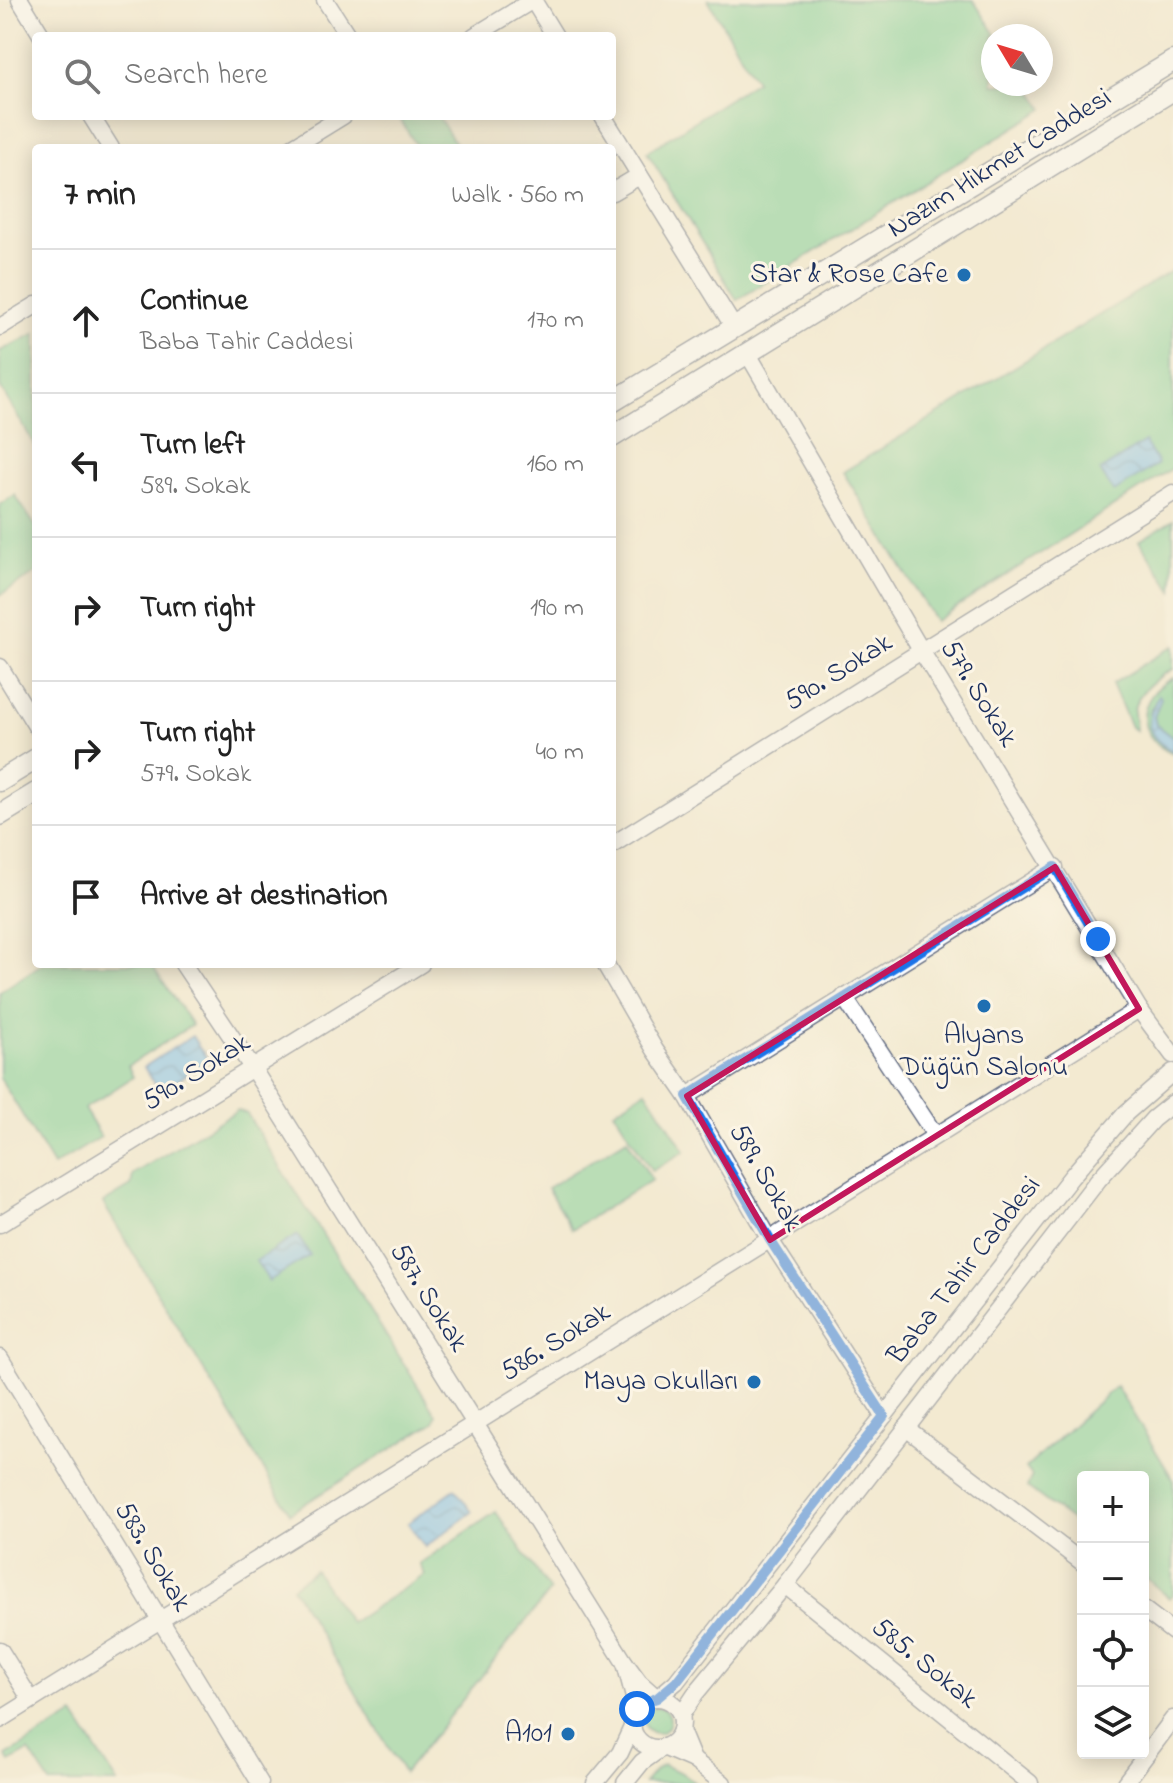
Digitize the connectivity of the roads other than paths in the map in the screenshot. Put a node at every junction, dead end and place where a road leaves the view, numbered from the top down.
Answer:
1 (20, 0) edge
2 (325, 0) edge
3 (533, 0) edge
4 (40, 32) edge
5 (345, 32) edge
6 (481, 32) edge
7 (553, 32) edge
8 (1173, 61) edge
9 (1173, 90) edge
10 (94, 120) edge
11 (336, 120) edge
12 (605, 120) edge
13 (108, 144) edge
14 (298, 144) edge
15 (639, 176) junction
16 (616, 190) edge
17 (32, 307) edge
18 (0, 327) edge
19 (735, 329) junction
20 (748, 354) junction
21 (616, 400) edge
22 (616, 435) edge
23 (1173, 493) edge
24 (922, 652) junction
25 (0, 667) edge
26 (32, 719) edge
27 (32, 761) edge
28 (0, 781) edge
29 (32, 795) edge
30 (0, 815) edge
31 (616, 843) edge
32 (1055, 867) junction
33 (186, 968) edge
34 (415, 968) edge
35 (607, 968) edge
36 (844, 997) junction
37 (1139, 1009) junction
38 (1173, 1055) edge
39 (253, 1069) junction
40 (1173, 1072) edge
41 (687, 1096) junction
42 (1173, 1103) edge
43 (935, 1135) junction
44 (0, 1224) edge
45 (770, 1240) junction
46 (0, 1358) edge
47 (884, 1416) junction
48 (477, 1424) junction
49 (906, 1428) junction
50 (1077, 1558) edge
51 (785, 1585) junction
52 (1149, 1614) edge
53 (160, 1620) junction
54 (1173, 1632) edge
55 (0, 1650) edge
56 (625, 1663) junction
57 (657, 1698) junction
58 (31, 1700) junction
59 (635, 1717) junction
60 (1173, 1719) edge
61 (0, 1720) edge
62 (681, 1723) junction
63 (663, 1747) junction
64 (693, 1760) junction
65 (260, 1783) edge
66 (595, 1783) edge
67 (625, 1783) edge
68 (723, 1783) edge
69 (1030, 1783) edge
70 (1125, 1783) edge

1 - 4 street
2 - 5 street
3 - 6 street
3 - 7 street
8 - 19 main road, Nazım Hikmet Caddesi
9 - 20 main road, Nazım Hikmet Caddesi
10 - 13 street
11 - 14 street
12 - 15 street
15 - 16 street
15 - 19 street
17 - 18 street
19 - 21 main road, Nazım Hikmet Caddesi
20 - 22 main road, Nazım Hikmet Caddesi
20 - 24 street, 579. Sokak
23 - 24 street, 590. Sokak
24 - 31 street, 590. Sokak
24 - 32 street, 579. Sokak
25 - 26 street
27 - 28 main road
29 - 30 main road
32 - 36 street
32 - 37 street, 579. Sokak
33 - 39 street, 587. Sokak
34 - 39 street, 590. Sokak
35 - 41 street, 589. Sokak
36 - 41 street
36 - 43 street
37 - 38 street, 579. Sokak
37 - 43 street, 586. Sokak
39 - 44 street, 590. Sokak
39 - 48 street, 587. Sokak
40 - 47 street, Baba Tahir Caddesi
41 - 45 street, 589. Sokak
42 - 49 street, Baba Tahir Caddesi
43 - 45 street, 586. Sokak
45 - 47 street, 589. Sokak
45 - 48 street, 586. Sokak
46 - 53 street, 583. Sokak
47 - 57 street, Baba Tahir Caddesi
48 - 53 street, 586. Sokak
48 - 56 street, 587. Sokak
49 - 50 street
49 - 51 street, Baba Tahir Caddesi
51 - 62 street, Baba Tahir Caddesi
51 - 69 street, 585. Sokak
52 - 54 street
53 - 58 street, 586. Sokak
53 - 65 street, 583. Sokak
55 - 58 street
56 - 57 street
56 - 59 street
57 - 59 street
57 - 62 street
58 - 61 street, 586. Sokak
59 - 63 street
59 - 66 street
60 - 70 street
62 - 63 street
62 - 64 street
63 - 64 street
63 - 67 street
64 - 68 street

